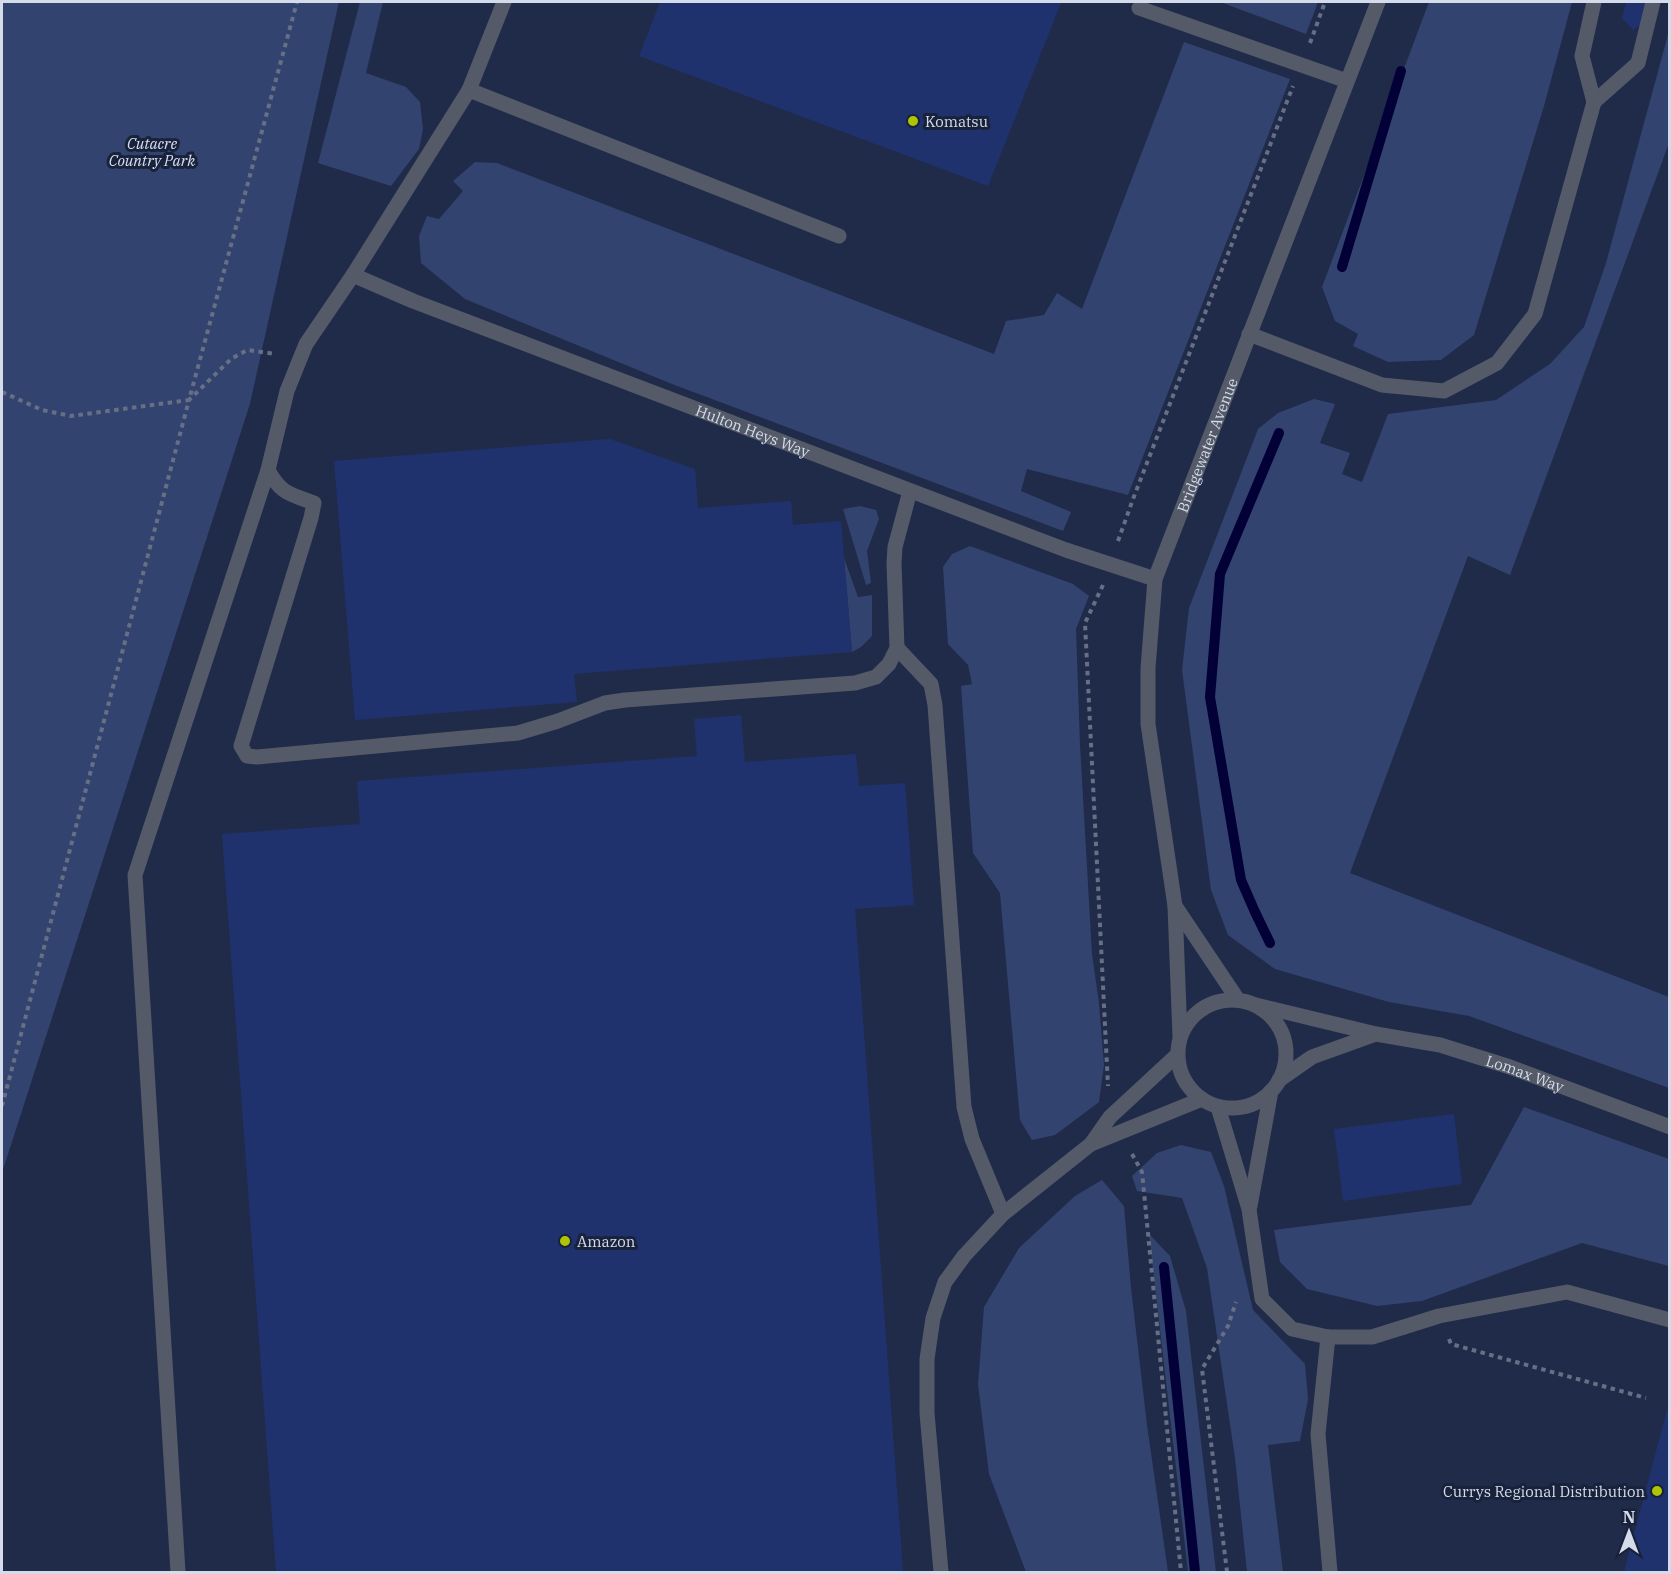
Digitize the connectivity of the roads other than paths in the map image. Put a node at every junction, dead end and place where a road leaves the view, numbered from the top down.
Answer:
1 (504, 2) edge
2 (1378, 2) edge
3 (1594, 2) edge
4 (1653, 2) edge
5 (1139, 8) dead end
6 (1347, 81) junction
7 (469, 90) junction
8 (1594, 102) junction
9 (839, 236) dead end
10 (352, 275) junction
11 (1250, 334) junction
12 (268, 470) junction
13 (910, 491) junction
14 (1155, 579) junction
15 (897, 648) junction
16 (1175, 906) junction
17 (1238, 1000) junction
18 (1256, 1005) junction
19 (1376, 1034) junction
20 (1180, 1037) junction
21 (1178, 1055) junction
22 (1275, 1085) junction
23 (1202, 1100) junction
24 (1218, 1107) junction
25 (1670, 1127) edge
26 (1091, 1144) junction
27 (1249, 1209) junction
28 (1003, 1214) junction
29 (1670, 1320) edge
30 (1328, 1337) junction
31 (178, 1572) edge
32 (941, 1572) edge
33 (1330, 1572) edge

1 - 7 street
2 - 6 street, Bridgewater Avenue
3 - 8 street
4 - 8 street
5 - 6 street
6 - 11 street, Bridgewater Avenue
7 - 9 street
7 - 10 street
8 - 11 street
10 - 12 street
10 - 13 street, Hulton Heys Way
11 - 14 street, Bridgewater Avenue
12 - 15 street
12 - 31 street
13 - 14 street, Hulton Heys Way
13 - 15 street
14 - 16 street, Bridgewater Avenue
15 - 28 street
16 - 17 street, Bridgewater Avenue
16 - 20 street, Bridgewater Avenue
17 - 18 street
17 - 20 street
18 - 19 street, Lomax Way
18 - 22 street
19 - 22 street, Lomax Way
19 - 25 street, Lomax Way
20 - 21 street
21 - 23 street
21 - 26 street
22 - 24 street
22 - 27 street
23 - 24 street
23 - 26 street
24 - 27 street
26 - 28 street
27 - 30 street
28 - 32 street
29 - 30 street
30 - 33 street

